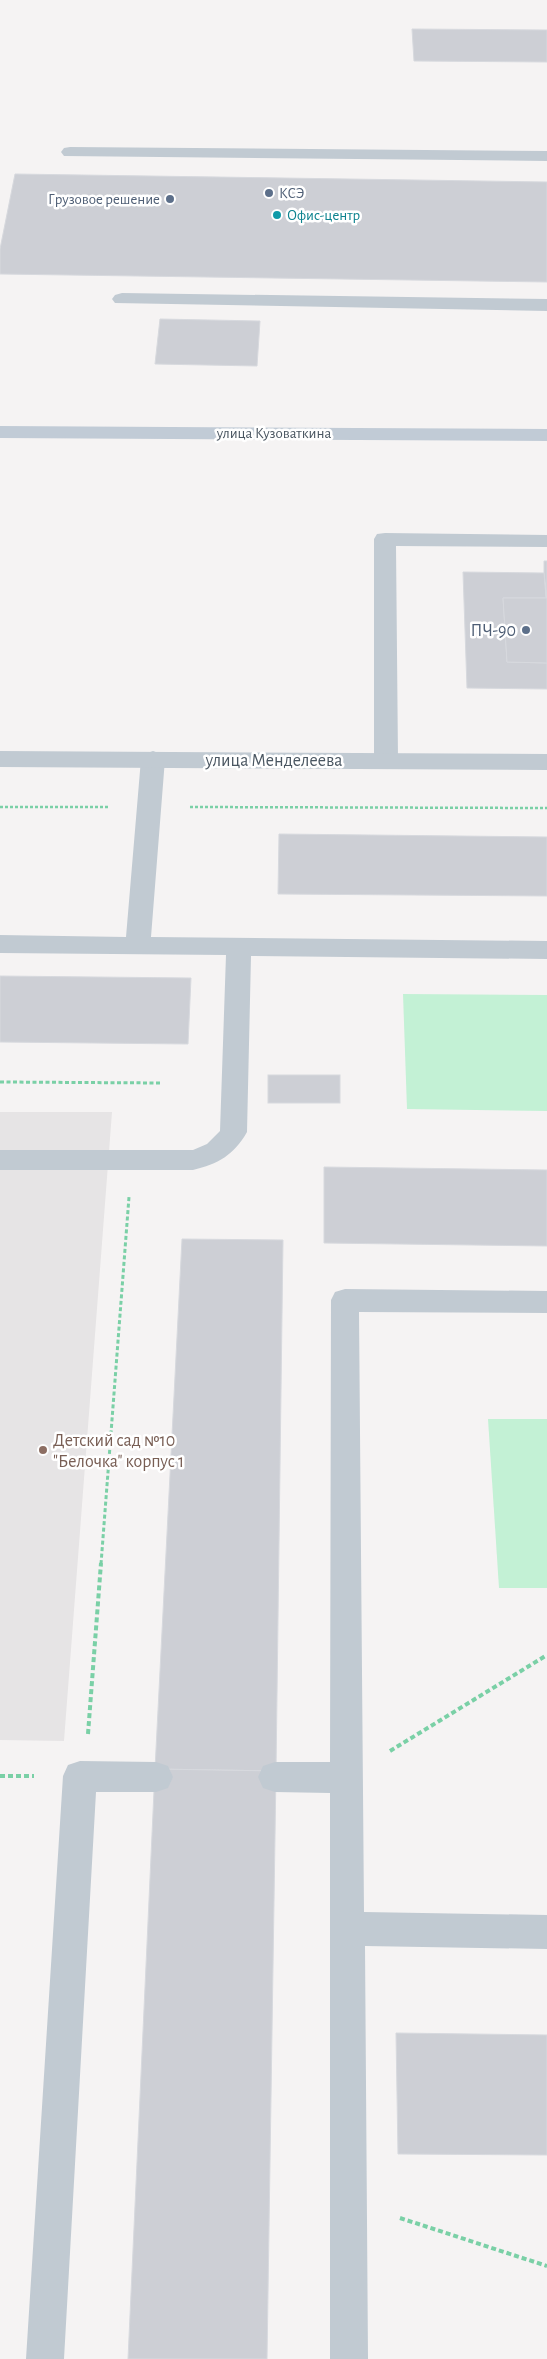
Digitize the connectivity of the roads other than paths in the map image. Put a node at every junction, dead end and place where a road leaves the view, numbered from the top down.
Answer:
1 (70, 152) dead end
2 (547, 156) edge
3 (122, 299) dead end
4 (547, 305) edge
5 (0, 432) edge
6 (547, 435) edge
7 (547, 541) edge
8 (0, 758) edge
9 (153, 759) junction
10 (386, 760) junction
11 (547, 762) edge
12 (0, 944) edge
13 (138, 945) junction
14 (239, 947) junction
15 (547, 950) edge
16 (0, 1160) edge
17 (547, 1302) edge
18 (156, 1777) dead end
19 (275, 1777) dead end
20 (347, 1778) junction
21 (347, 1929) junction
22 (547, 1932) edge
23 (45, 2359) edge
24 (349, 2359) edge

1 - 2 street
3 - 4 street
5 - 6 main road, улица Кузоваткина
7 - 10 street
8 - 9 street, улица Менделеева
9 - 10 street, улица Менделеева
9 - 13 street
10 - 11 street, улица Менделеева
12 - 13 street
13 - 14 street
14 - 15 street
14 - 16 street
17 - 20 street
18 - 23 street
19 - 20 street
20 - 21 street
21 - 22 street
21 - 24 street

